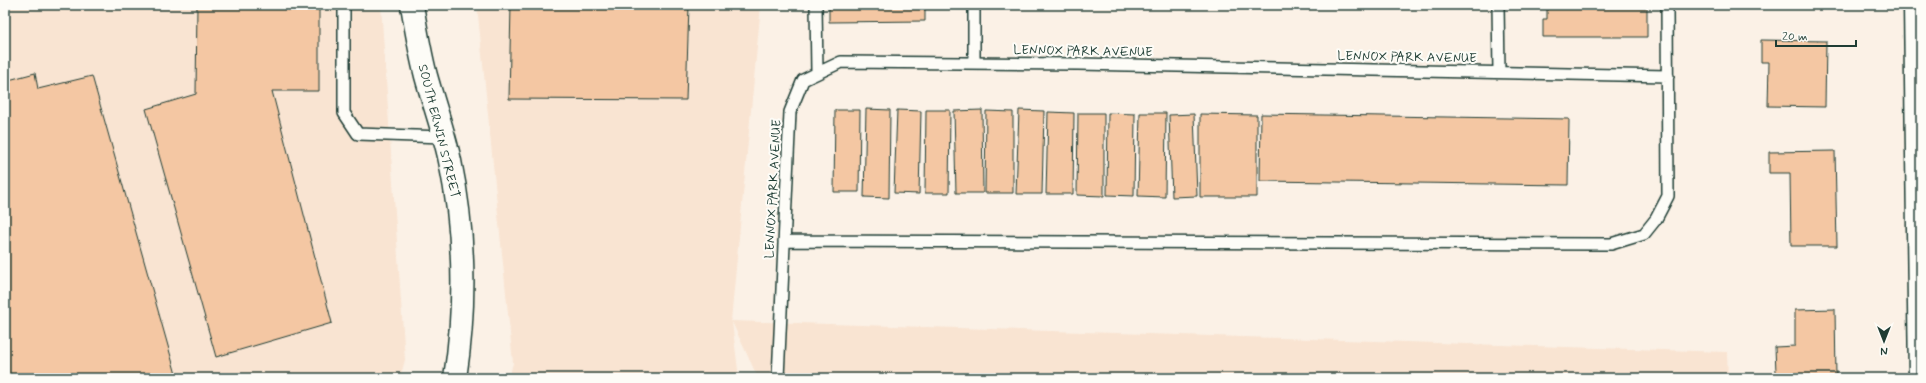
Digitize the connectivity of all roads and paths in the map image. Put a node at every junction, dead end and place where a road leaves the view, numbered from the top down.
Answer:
1 (344, 5) edge
2 (412, 5) edge
3 (816, 5) edge
4 (974, 5) edge
5 (1498, 5) edge
6 (1667, 5) edge
7 (1915, 5) edge
8 (974, 63) junction
9 (1499, 72) junction
10 (817, 73) junction
11 (1668, 76) junction
12 (443, 137) junction
13 (784, 241) junction
14 (455, 378) edge
15 (778, 378) edge
16 (1920, 378) edge

1 - 12 lane
2 - 12 street, SOUTH ERWIN STREET
3 - 10 lane
4 - 8 lane
5 - 9 lane
6 - 11 lane
7 - 16 street
8 - 9 lane, LENNOX PARK AVENUE
8 - 10 lane, LENNOX PARK AVENUE
9 - 11 lane, LENNOX PARK AVENUE
10 - 13 lane, LENNOX PARK AVENUE
11 - 13 lane
12 - 14 street, SOUTH ERWIN STREET
13 - 15 lane, LENNOX PARK AVENUE

